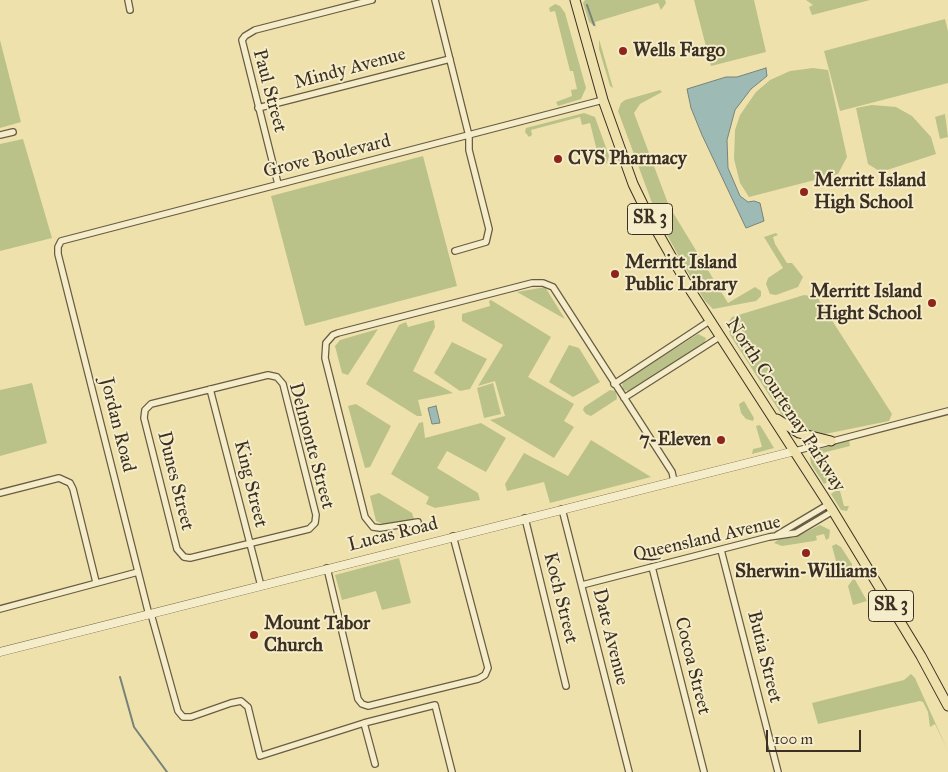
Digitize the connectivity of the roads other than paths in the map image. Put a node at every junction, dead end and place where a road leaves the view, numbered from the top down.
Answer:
1 (128, 0) edge
2 (372, 0) edge
3 (434, 0) edge
4 (575, 0) edge
5 (130, 10) dead end
6 (450, 59) junction
7 (603, 100) junction
8 (258, 108) junction
9 (13, 132) dead end
10 (0, 135) edge
11 (469, 136) junction
12 (278, 184) junction
13 (59, 244) joint
14 (455, 251) dead end
15 (711, 320) junction
16 (722, 336) junction
17 (614, 384) junction
18 (210, 389) junction
19 (624, 398) junction
20 (948, 411) edge
21 (772, 416) junction
22 (831, 441) junction
23 (795, 451) junction
24 (674, 481) junction
25 (0, 493) edge
26 (831, 507) junction
27 (562, 509) junction
28 (525, 518) junction
29 (418, 522) dead end
30 (453, 536) junction
31 (249, 544) junction
32 (721, 550) junction
33 (652, 567) junction
34 (327, 568) junction
35 (138, 572) junction
36 (96, 582) junction
37 (582, 585) junction
38 (260, 586) junction
39 (0, 608) edge
40 (150, 614) junction
41 (0, 652) edge
42 (566, 686) dead end
43 (948, 706) edge
44 (364, 723) junction
45 (375, 764) dead end
46 (452, 772) edge
47 (629, 772) edge
48 (704, 772) edge
49 (778, 772) edge

1 - 5 street
2 - 8 street, Paul Street
3 - 6 street
4 - 7 main road, North Courtenay Parkway / SR 3
6 - 8 street, Mindy Avenue
6 - 11 street
7 - 11 street, Grove Boulevard
7 - 15 main road, North Courtenay Parkway / SR 3
8 - 12 street, Paul Street
9 - 10 street
11 - 12 street, Grove Boulevard
11 - 14 street
12 - 13 street, Grove Boulevard
13 - 35 street, Jordan Road
15 - 16 main road, North Courtenay Parkway / SR 3
15 - 17 street
16 - 19 street
16 - 21 main road, North Courtenay Parkway / SR 3
17 - 19 street
17 - 29 street
18 - 31 street, King Street
18 - 31 street, Dunes Street
18 - 31 street, Delmonte Street
19 - 24 street
20 - 22 street
21 - 22 main road
21 - 23 main road, North Courtenay Parkway / SR 3
22 - 23 street
23 - 24 street, Lucas Road
23 - 26 main road, North Courtenay Parkway / SR 3
24 - 27 street, Lucas Road
25 - 36 street
26 - 32 street, Queensland Avenue
26 - 43 main road, North Courtenay Parkway / SR 3
27 - 28 street, Lucas Road
27 - 37 street, Date Avenue
28 - 30 street, Lucas Road
28 - 42 street, Koch Street
30 - 34 street, Lucas Road
30 - 34 street
31 - 38 street, King Street
32 - 33 street, Queensland Avenue
32 - 49 street, Butia Street
33 - 37 street, Queensland Avenue
33 - 48 street, Cocoa Street
34 - 38 street, Lucas Road
35 - 36 street
35 - 40 street, Jordan Road
36 - 39 street
37 - 47 street, Date Avenue
38 - 40 street, Lucas Road
40 - 41 street, Lucas Road
40 - 44 street, Jordan Road
44 - 45 street
44 - 46 street

